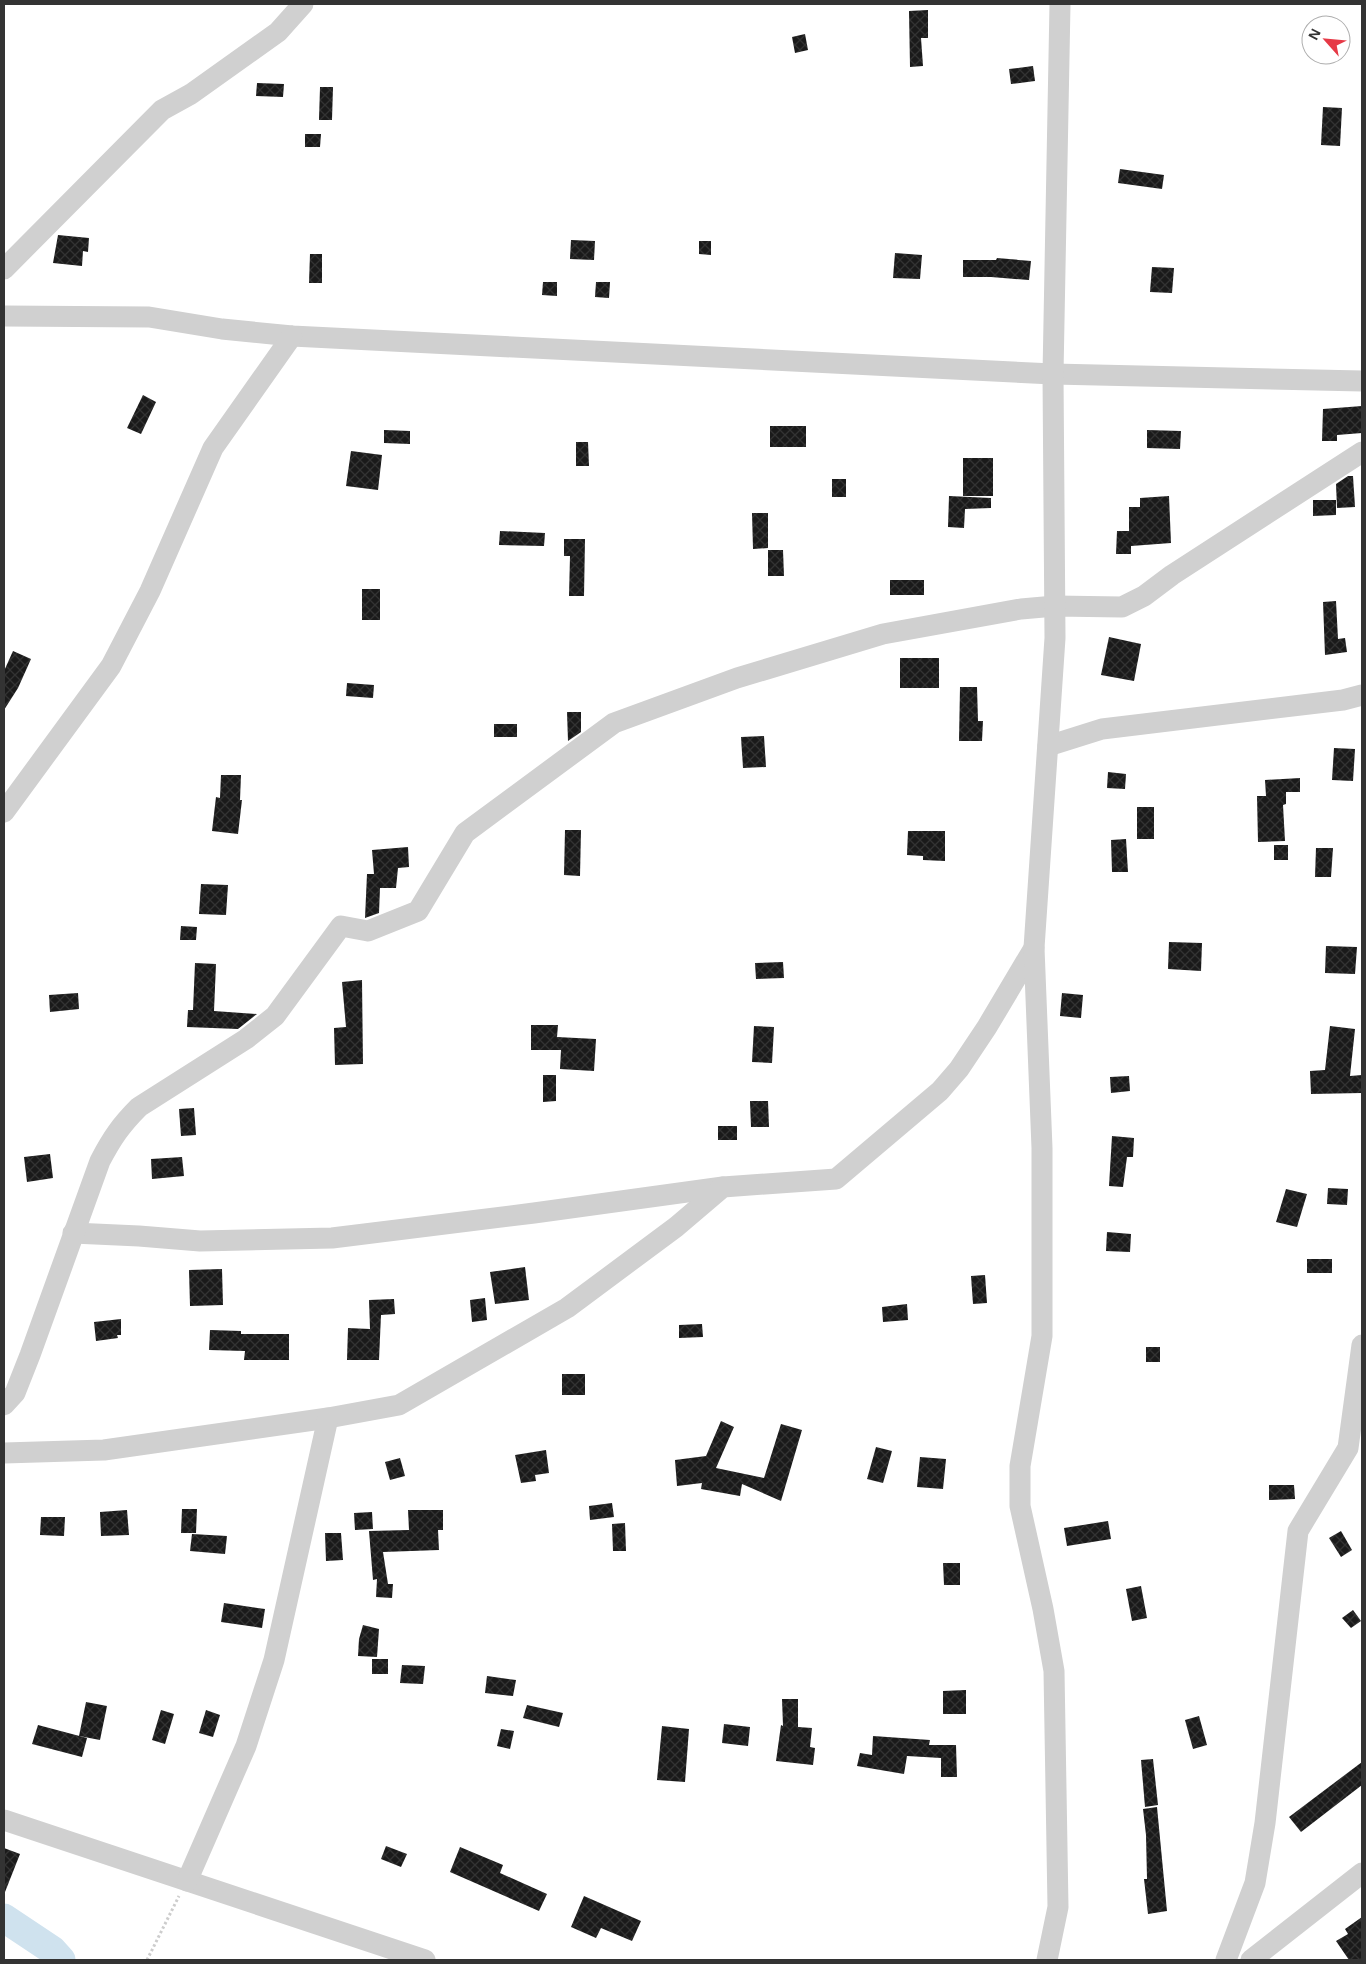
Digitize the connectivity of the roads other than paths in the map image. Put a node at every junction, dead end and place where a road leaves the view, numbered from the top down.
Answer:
1 (303, 4) edge
2 (1060, 4) edge
3 (4, 269) edge
4 (4, 316) edge
5 (292, 336) junction
6 (1052, 374) junction
7 (1362, 381) edge
8 (1362, 452) edge
9 (1055, 606) junction
10 (1362, 695) edge
11 (1048, 746) junction
12 (4, 812) edge
13 (1034, 948) junction
14 (723, 1187) junction
15 (73, 1233) junction
16 (1362, 1345) edge
17 (4, 1404) edge
18 (328, 1418) junction
19 (1355, 1445) edge
20 (4, 1452) edge
21 (4, 1820) edge
22 (1362, 1872) edge
23 (187, 1881) junction
24 (424, 1960) edge
25 (1046, 1960) edge
26 (1226, 1960) edge
27 (1251, 1960) edge

1 - 3 street
2 - 6 street
4 - 5 street
5 - 6 street
5 - 12 street
6 - 7 street
6 - 9 street
8 - 9 street
9 - 11 street
9 - 15 street
10 - 11 street
11 - 13 street
13 - 14 street
13 - 25 street
14 - 15 street
14 - 18 street
15 - 17 street
16 - 19 street
18 - 20 street
18 - 23 street
19 - 26 street
21 - 23 street
22 - 27 street
23 - 24 street

